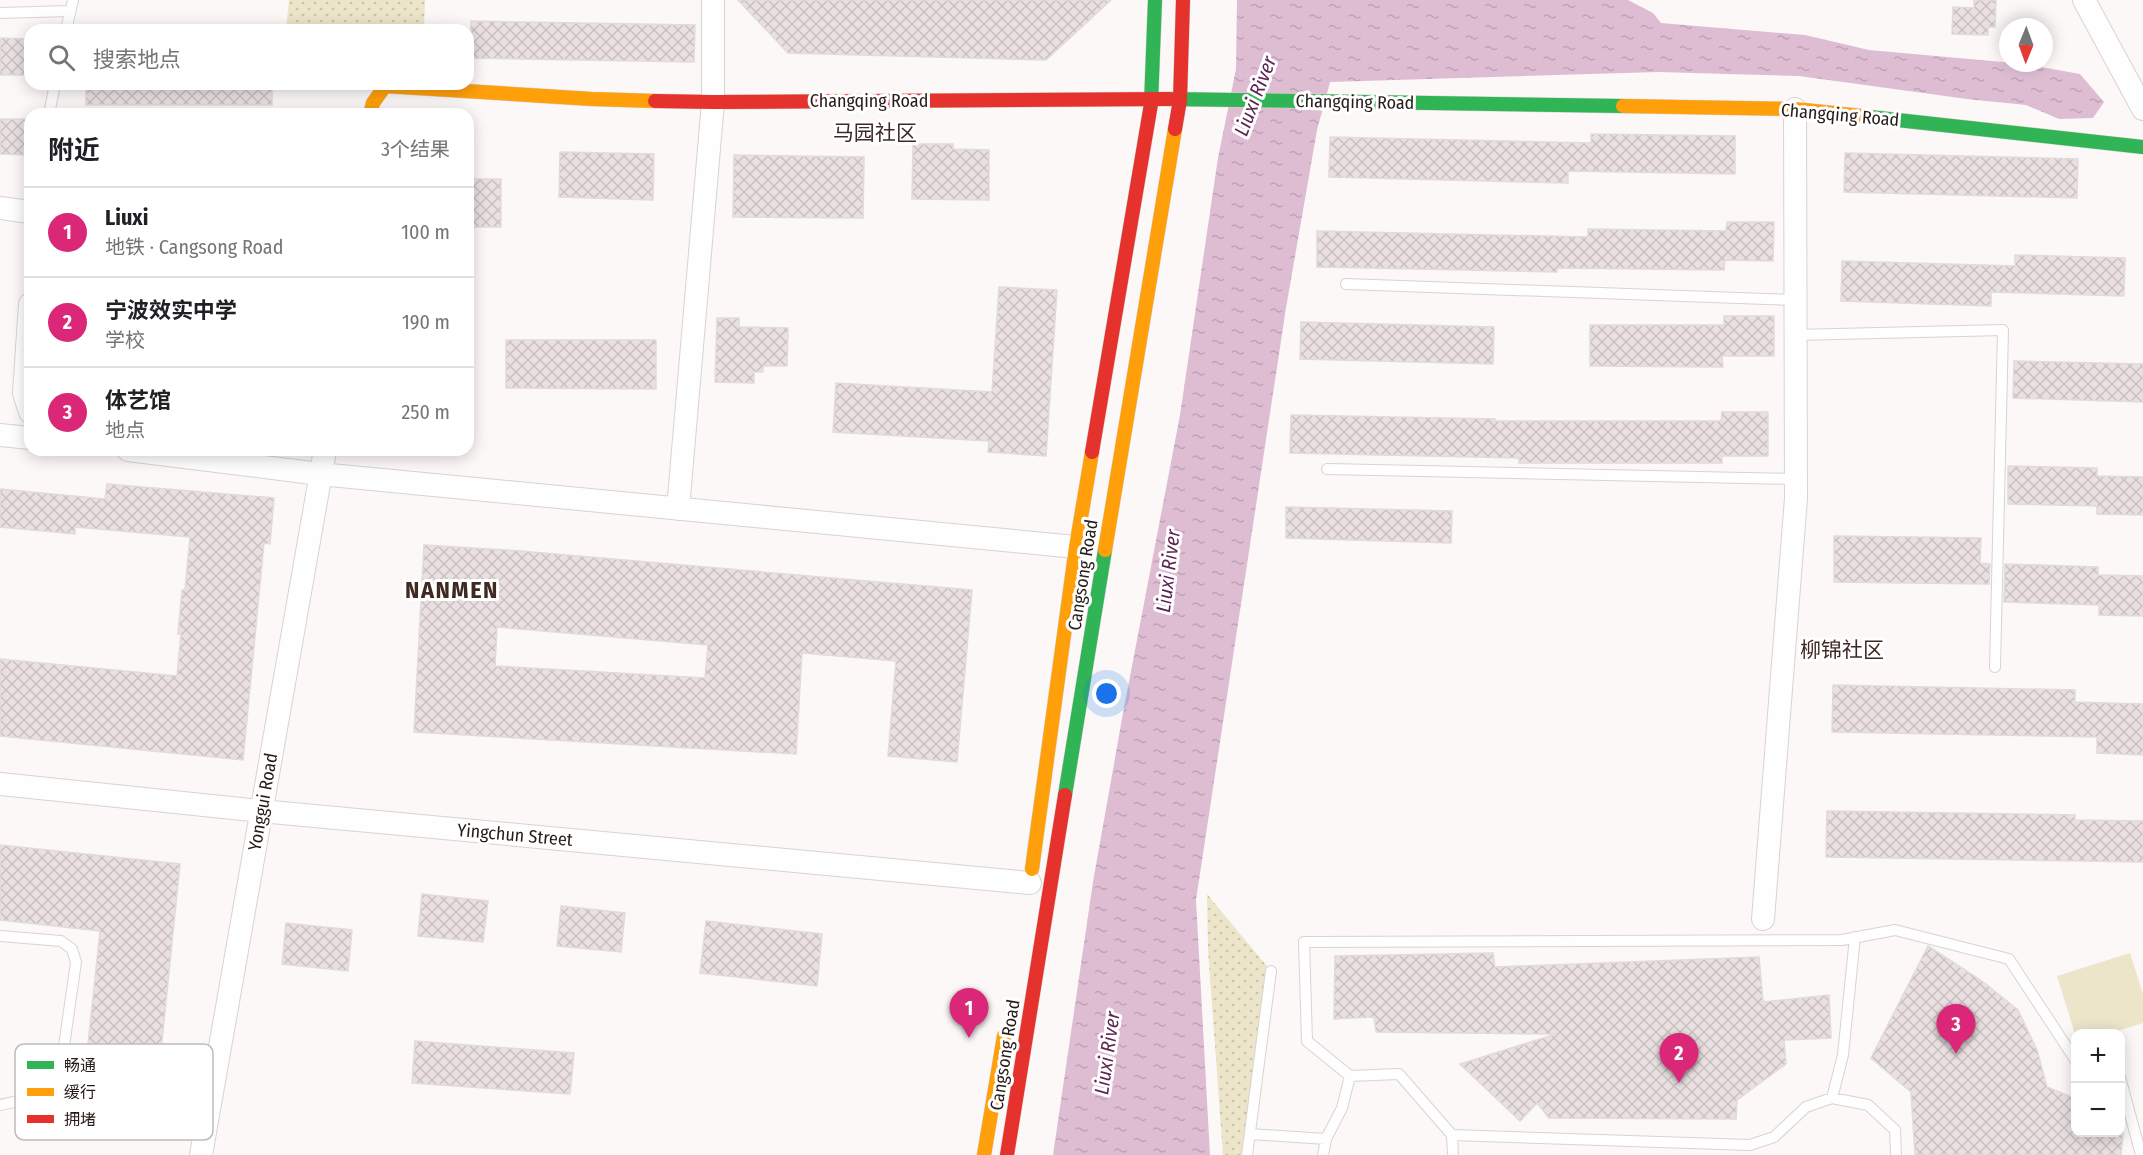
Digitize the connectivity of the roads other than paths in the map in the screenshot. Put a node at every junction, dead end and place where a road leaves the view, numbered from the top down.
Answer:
1 (713, 0) edge
2 (1155, 0) edge
3 (1183, 0) edge
4 (2084, 0) edge
5 (72, 5) edge
6 (0, 13) edge
7 (67, 24) edge
8 (54, 90) edge
9 (379, 90) edge
10 (456, 90) edge
11 (1152, 99) junction
12 (1187, 100) junction
13 (713, 102) junction
14 (50, 108) edge
15 (372, 108) edge
16 (1795, 109) junction
17 (2143, 109) edge
18 (2143, 147) edge
19 (0, 208) edge
20 (24, 211) edge
21 (1346, 284) dead end
22 (1795, 300) junction
23 (1796, 335) junction
24 (0, 435) edge
25 (24, 437) edge
26 (176, 456) edge
27 (324, 456) edge
28 (1327, 469) dead end
29 (320, 474) junction
30 (1796, 479) junction
31 (678, 509) junction
32 (1076, 547) junction
33 (1995, 667) dead end
34 (0, 784) edge
35 (261, 811) junction
36 (1029, 888) joint
37 (1763, 919) dead end
38 (0, 936) edge
39 (1855, 937) junction
40 (1271, 971) dead end
41 (1007, 1019) dead end
42 (64, 1044) edge
43 (2071, 1053) edge
44 (1350, 1076) junction
45 (2123, 1083) edge
46 (213, 1086) edge
47 (1832, 1098) junction
48 (15, 1102) edge
49 (0, 1105) edge
50 (1250, 1134) junction
51 (1452, 1135) junction
52 (1326, 1139) junction
53 (204, 1140) edge
54 (201, 1155) edge
55 (984, 1155) edge
56 (1007, 1155) edge
57 (1247, 1155) edge
58 (1323, 1155) edge
59 (1453, 1155) edge
60 (1896, 1155) edge
61 (2141, 1155) edge

1 - 13 street
2 - 11 main road, Cangsong Road
3 - 12 main road, Cangsong Road
4 - 17 street
5 - 6 lane
5 - 7 lane
8 - 14 lane
9 - 15 main road
10 - 13 main road, Changqing Road
11 - 12 main road, Changqing Road
11 - 13 main road, Changqing Road
11 - 32 main road, Cangsong Road
12 - 16 main road, Changqing Road
12 - 56 main road, Cangsong Road
13 - 31 street
16 - 18 main road, Changqing Road
16 - 22 street
19 - 20 street
21 - 22 lane
22 - 23 street
23 - 30 street
23 - 33 lane
24 - 25 street
26 - 29 street
27 - 29 street, Yonggui Road
28 - 30 lane
29 - 31 street
29 - 35 street, Yonggui Road
30 - 37 street
31 - 32 street
32 - 36 main road, Cangsong Road
34 - 35 street, Yingchun Street
35 - 36 street, Yingchun Street
35 - 46 street, Yonggui Road
38 - 42 lane
39 - 43 lane
39 - 44 lane
39 - 47 lane
40 - 50 lane
41 - 55 main road, Cangsong Road
44 - 51 lane
44 - 52 lane
45 - 61 lane
47 - 51 lane
47 - 60 lane
48 - 49 lane
50 - 52 lane
50 - 57 lane
51 - 59 lane
52 - 58 lane
53 - 54 street, Yonggui Road

